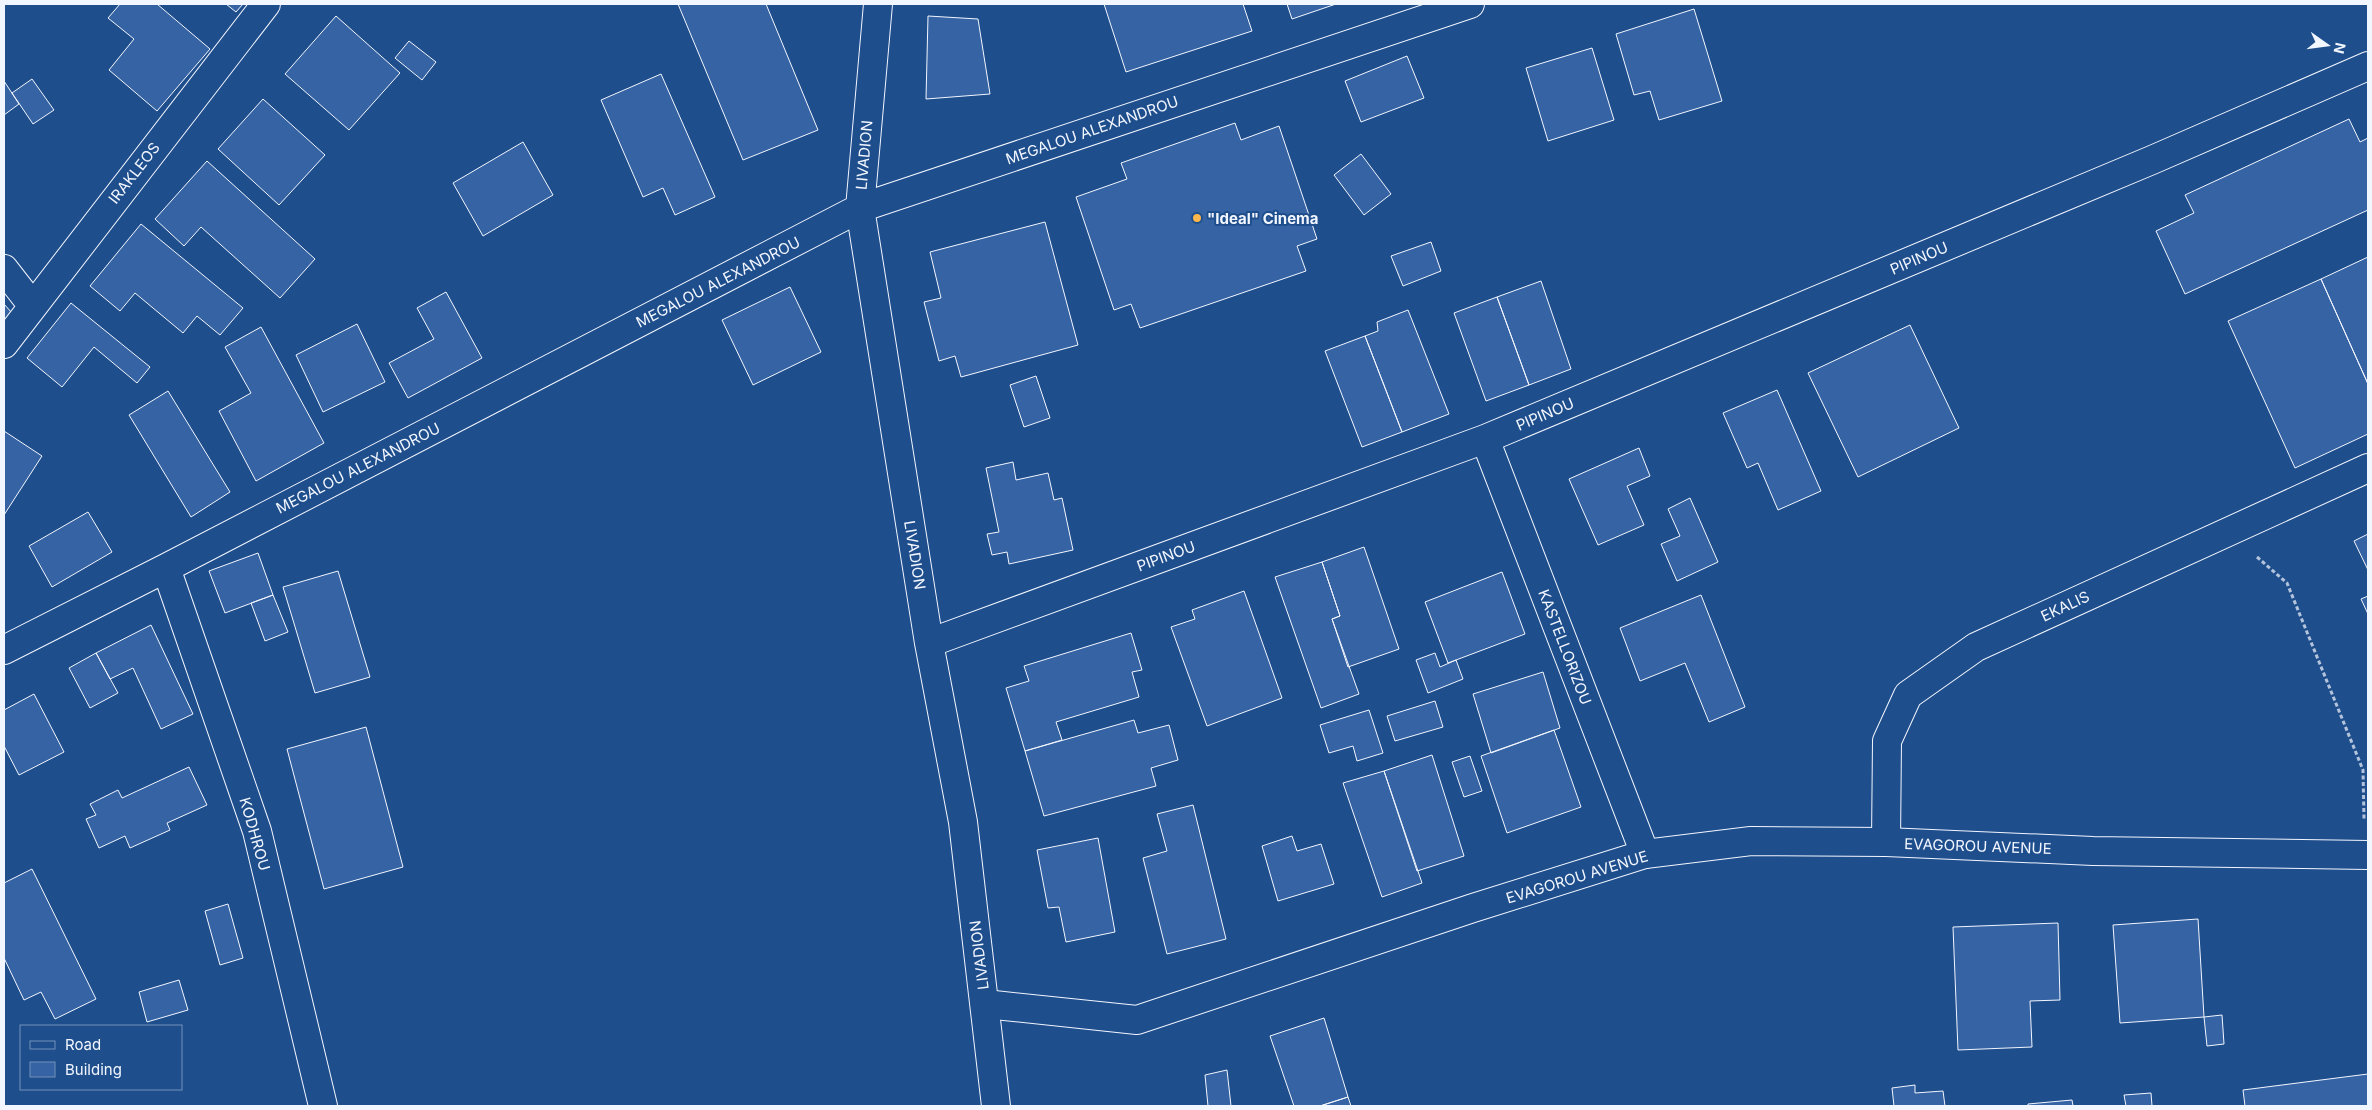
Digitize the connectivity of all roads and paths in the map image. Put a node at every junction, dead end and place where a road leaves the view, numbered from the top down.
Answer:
1 (266, 4) edge
2 (878, 4) edge
3 (1470, 4) edge
4 (2368, 66) edge
5 (860, 208) junction
6 (4, 269) edge
7 (32, 304) junction
8 (4, 344) edge
9 (1485, 439) junction
10 (2368, 468) edge
11 (2228, 532) junction
12 (166, 568) junction
13 (929, 643) junction
14 (4, 650) edge
15 (1886, 842) junction
16 (1645, 854) junction
17 (2366, 855) edge
18 (985, 1004) junction
19 (323, 1106) edge
20 (996, 1106) edge

1 - 7 street, IRAKLEOS
2 - 5 street, LIVADION
3 - 5 street, MEGALOU ALEXANDROU
4 - 9 street, PIPINOU
5 - 12 street, MEGALOU ALEXANDROU
5 - 13 street, LIVADION
6 - 7 street
7 - 8 street, IRAKLEOS
9 - 13 street, PIPINOU
9 - 16 street, KASTELLORIZOU
10 - 11 street, EKALIS
11 - 15 street, EKALIS
11 - 17 path
12 - 14 street, MEGALOU ALEXANDROU
12 - 19 street, KODHROU
13 - 18 street, LIVADION
15 - 16 street, EVAGOROU AVENUE
15 - 17 street, EVAGOROU AVENUE
16 - 18 street, EVAGOROU AVENUE
18 - 20 street, LIVADION

